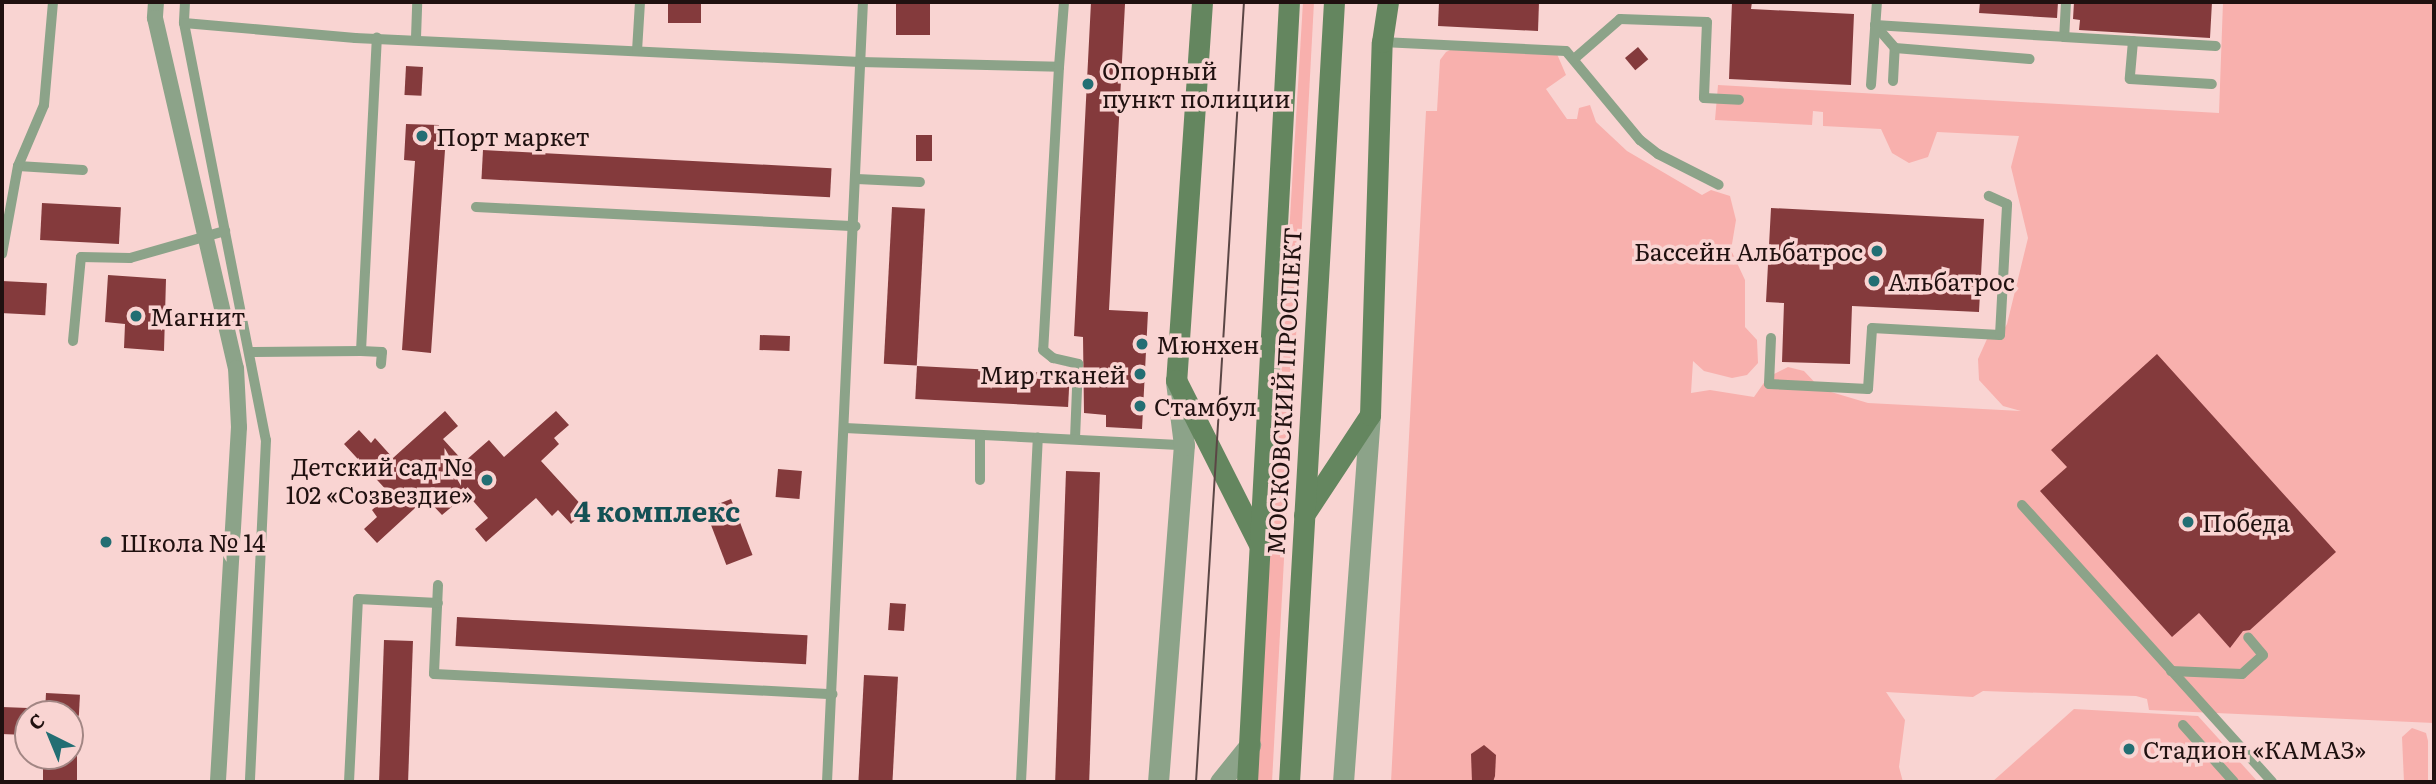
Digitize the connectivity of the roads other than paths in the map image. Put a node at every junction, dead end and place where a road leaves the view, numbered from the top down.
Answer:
1 (53, 2) edge
2 (156, 2) edge
3 (185, 2) edge
4 (417, 2) edge
5 (640, 2) edge
6 (863, 2) edge
7 (1064, 2) edge
8 (1202, 2) edge
9 (1289, 2) edge
10 (1334, 2) edge
11 (1388, 2) edge
12 (1877, 2) edge
13 (2066, 2) edge
14 (184, 23) junction
15 (1875, 25) junction
16 (377, 37) junction
17 (2064, 37) junction
18 (416, 38) junction
19 (2133, 41) junction
20 (1382, 42) junction
21 (2216, 46) dead end
22 (1895, 48) junction
23 (637, 51) junction
24 (1574, 59) junction
25 (2031, 59) dead end
26 (860, 62) junction
27 (1059, 67) junction
28 (1893, 81) dead end
29 (2212, 84) dead end
30 (1871, 85) dead end
31 (1739, 100) dead end
32 (18, 166) junction
33 (83, 170) dead end
34 (857, 179) junction
35 (920, 182) dead end
36 (1719, 185) dead end
37 (1989, 196) dead end
38 (476, 207) dead end
39 (856, 226) junction
40 (225, 230) junction
41 (206, 234) junction
42 (2, 254) edge
43 (1771, 338) dead end
44 (73, 341) dead end
45 (360, 351) junction
46 (251, 352) junction
47 (381, 364) dead end
48 (1176, 380) junction
49 (1370, 415) junction
50 (845, 428) junction
51 (980, 435) junction
52 (1038, 438) junction
53 (1075, 439) junction
54 (1184, 445) junction
55 (980, 480) dead end
56 (2022, 505) dead end
57 (1303, 517) junction
58 (1260, 546) junction
59 (438, 585) dead end
60 (438, 603) junction
61 (2248, 637) dead end
62 (834, 649) junction
63 (846, 649) dead end
64 (2171, 671) junction
65 (832, 694) junction
66 (2183, 725) dead end
67 (1250, 745) junction
68 (218, 782) edge
69 (250, 782) edge
70 (349, 782) edge
71 (827, 782) edge
72 (1021, 782) edge
73 (1158, 782) edge
74 (1220, 782) edge
75 (1247, 782) edge
76 (1289, 782) edge
77 (1343, 782) edge
78 (2234, 782) edge
79 (2272, 782) edge

1 - 32 lane
2 - 41 street
3 - 14 lane
4 - 18 lane
5 - 23 lane
6 - 26 lane
7 - 27 lane
8 - 48 main road
9 - 58 main road, МОСКОВСКИЙ ПРОСПЕКТ
10 - 57 main road, МОСКОВСКИЙ ПРОСПЕКТ
11 - 20 main road
12 - 15 lane
13 - 17 lane
14 - 16 lane
14 - 40 lane
15 - 17 lane
15 - 22 lane
15 - 30 lane
16 - 18 lane
16 - 45 lane
17 - 19 lane
18 - 23 lane
19 - 21 lane
19 - 29 lane
20 - 24 lane
20 - 49 main road
22 - 25 lane
22 - 28 lane
23 - 26 lane
24 - 31 lane
24 - 36 lane
26 - 27 lane
26 - 34 lane
27 - 53 lane
32 - 33 lane
32 - 42 lane
34 - 35 lane
34 - 39 lane
37 - 43 lane
38 - 39 lane
39 - 50 lane
40 - 41 lane
40 - 46 lane
41 - 44 lane
41 - 68 street
45 - 46 lane
45 - 47 lane
46 - 69 lane
48 - 54 street
48 - 58 main road
49 - 57 main road
49 - 77 street
50 - 51 lane
50 - 62 lane
51 - 52 lane
51 - 55 lane
52 - 53 lane
52 - 72 lane
53 - 54 lane
54 - 73 street
56 - 64 lane
57 - 76 main road, МОСКОВСКИЙ ПРОСПЕКТ
58 - 67 main road, МОСКОВСКИЙ ПРОСПЕКТ
59 - 60 lane
60 - 65 lane
60 - 70 lane
61 - 64 lane
62 - 63 lane
62 - 65 lane
64 - 79 lane
65 - 71 lane
66 - 78 lane
67 - 74 street
67 - 75 main road, МОСКОВСКИЙ ПРОСПЕКТ

